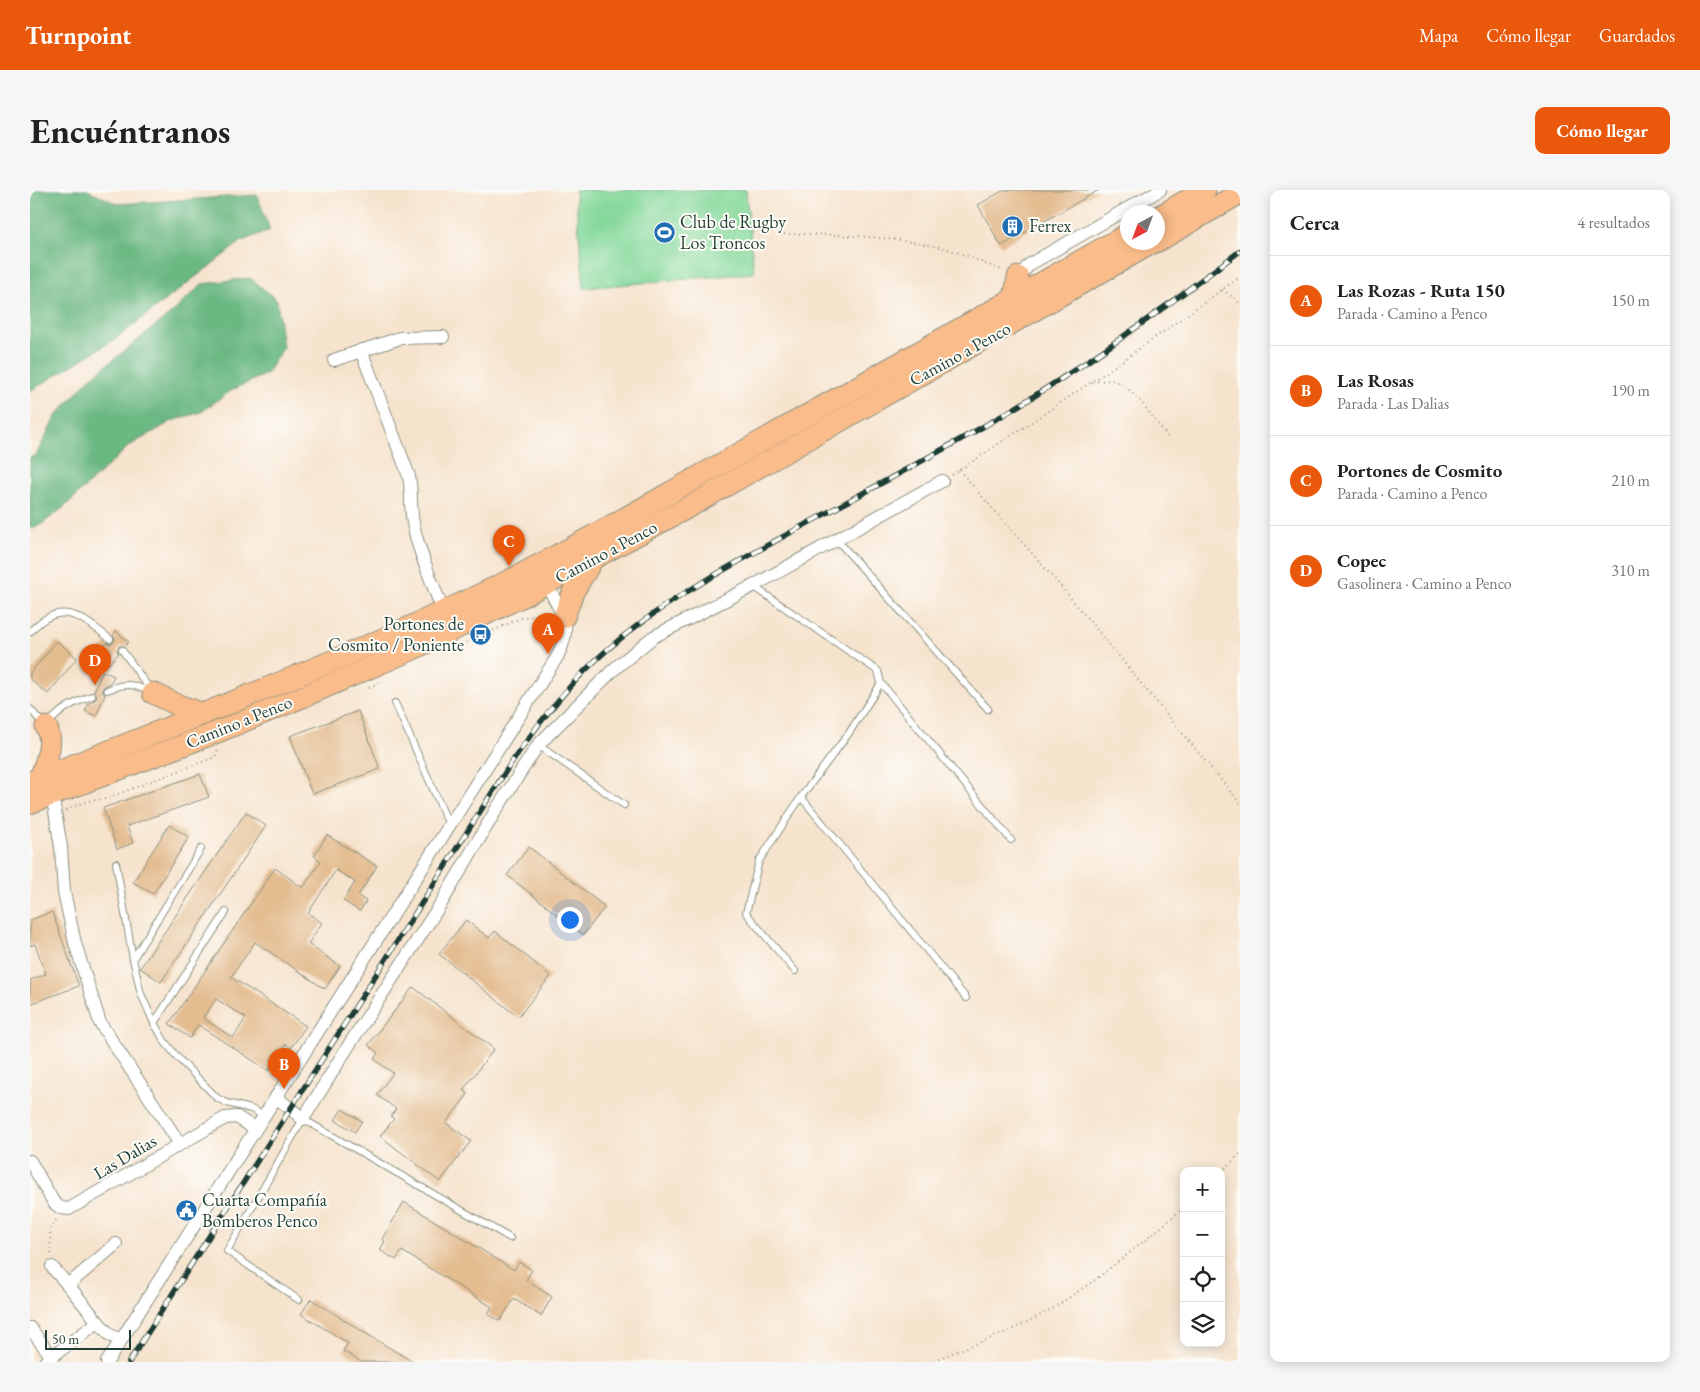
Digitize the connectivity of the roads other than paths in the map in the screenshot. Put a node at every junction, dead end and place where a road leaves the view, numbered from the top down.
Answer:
1 (1160, 190) edge
2 (1205, 190) edge
3 (1240, 193) edge
4 (1165, 213) edge
5 (1165, 237) edge
6 (1120, 239) edge
7 (1142, 250) edge
8 (1018, 277) joint
9 (1014, 299) junction
10 (444, 337) dead end
11 (361, 350) junction
12 (334, 360) dead end
13 (942, 481) road end
14 (837, 540) junction
15 (592, 560) junction
16 (542, 575) junction
17 (753, 586) junction
18 (443, 612) junction
19 (564, 617) junction
20 (30, 632) edge
21 (110, 639) dead end
22 (122, 650) dead end
23 (881, 683) junction
24 (107, 690) dead end
25 (152, 692) junction
26 (92, 696) dead end
27 (395, 703) dead end
28 (30, 709) edge
29 (988, 709) dead end
30 (204, 714) junction
31 (46, 727) junction
32 (538, 745) junction
33 (41, 784) edge
34 (802, 797) junction
35 (30, 803) edge
36 (624, 805) dead end
37 (449, 826) junction
38 (1011, 840) dead end
39 (201, 849) dead end
40 (116, 863) dead end
41 (226, 912) dead end
42 (133, 958) junction
43 (795, 971) dead end
44 (966, 998) dead end
45 (154, 1023) junction
46 (276, 1097) junction
47 (264, 1116) junction
48 (303, 1119) junction
49 (255, 1129) junction
50 (180, 1144) junction
51 (30, 1161) edge
52 (510, 1238) dead end
53 (116, 1244) dead end
54 (52, 1267) road end
55 (68, 1285) junction
56 (299, 1300) dead end
57 (98, 1322) junction
58 (30, 1328) edge
59 (121, 1340) junction
60 (49, 1359) edge
61 (106, 1362) edge

1 - 8 street
2 - 4 highway
3 - 5 highway, Camino a Penco
6 - 9 highway, Camino a Penco
7 - 15 highway, Camino a Penco
8 - 9 highway
9 - 16 highway, Camino a Penco
10 - 11 street
11 - 12 street
11 - 18 street
13 - 14 street
14 - 17 street
14 - 29 lane
15 - 16 highway, Camino a Penco
15 - 19 highway
16 - 18 highway, Camino a Penco
16 - 19 street
16 - 33 highway, Camino a Penco
17 - 23 lane
17 - 32 street
18 - 30 highway, Camino a Penco
19 - 37 street
20 - 21 lane
22 - 25 lane
23 - 34 lane
23 - 38 lane
24 - 25 lane
25 - 30 highway
26 - 31 lane
27 - 37 lane
28 - 31 lane
30 - 33 highway, Camino a Penco
31 - 33 highway
32 - 36 lane
32 - 48 street
33 - 35 highway, Camino a Penco
33 - 50 street
34 - 43 lane
34 - 44 lane
37 - 46 street
39 - 42 lane
40 - 42 lane
41 - 45 lane
42 - 45 lane
45 - 47 lane
46 - 47 street
46 - 48 street
47 - 49 street
48 - 52 lane
48 - 56 lane
49 - 50 street, Las Dalias
49 - 59 street
50 - 51 street, Las Dalias
53 - 55 street
54 - 55 street
55 - 57 street
57 - 59 street
57 - 60 street
58 - 60 street
59 - 61 street

